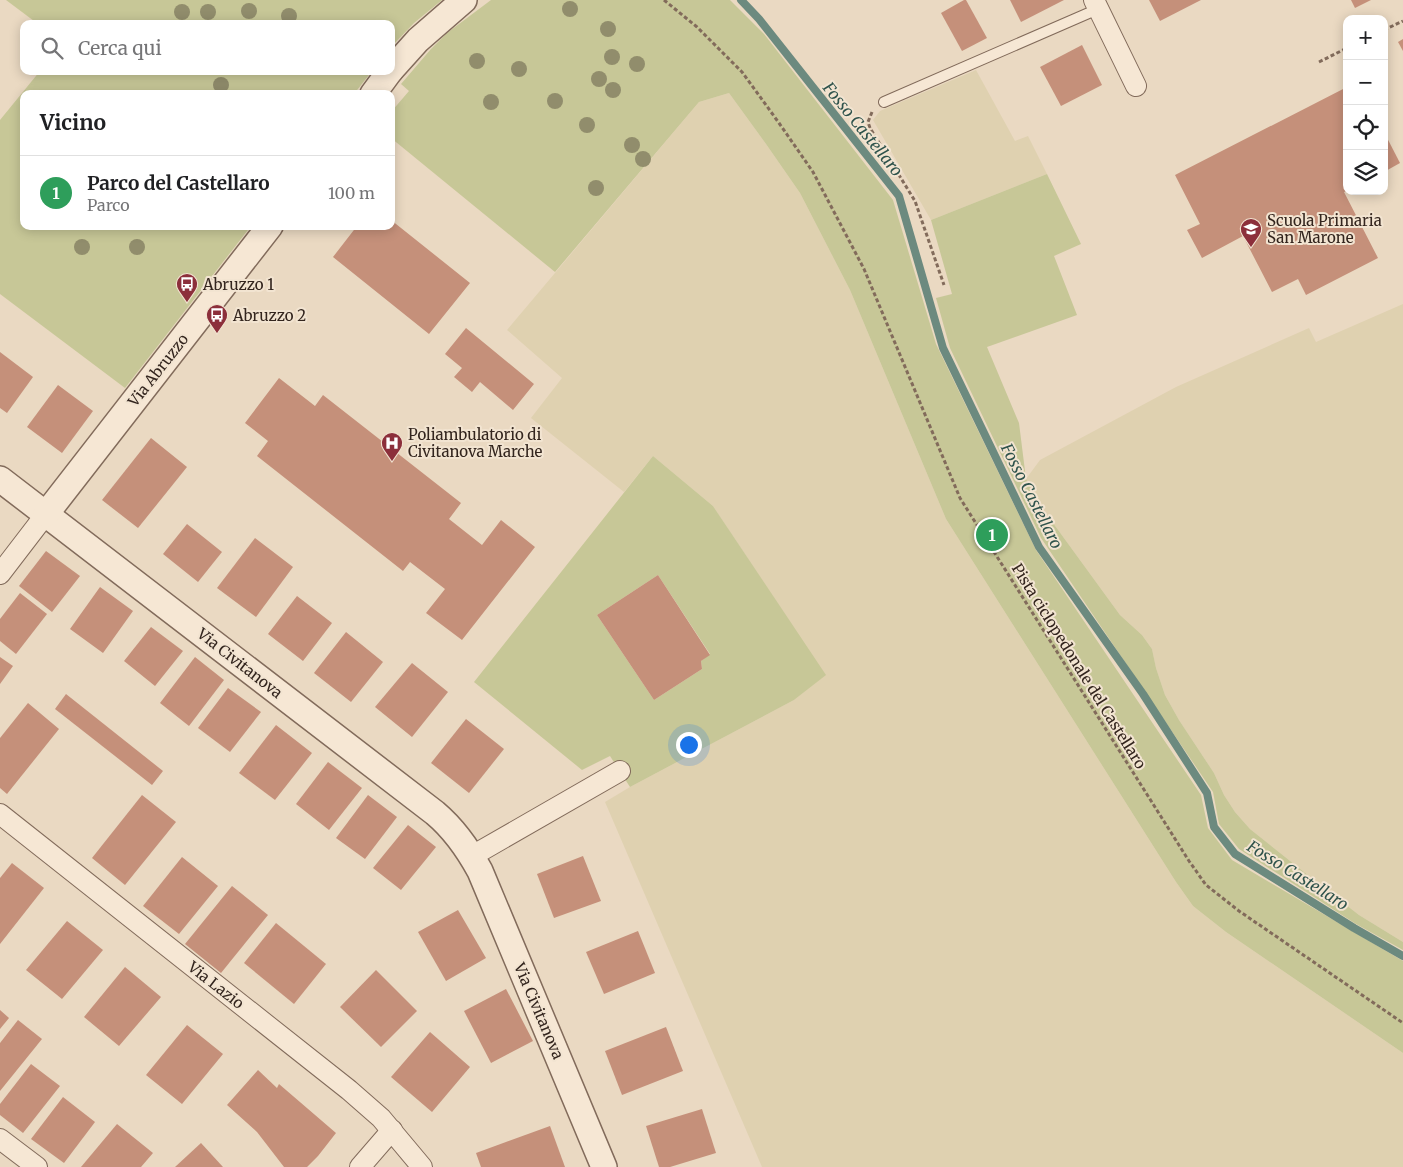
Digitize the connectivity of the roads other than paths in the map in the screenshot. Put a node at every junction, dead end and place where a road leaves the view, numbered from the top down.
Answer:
1 (464, 0) edge
2 (1096, 4) edge
3 (395, 66) edge
4 (388, 75) edge
5 (1136, 86) dead end
6 (376, 90) edge
7 (884, 102) road end
8 (267, 230) edge
9 (0, 479) edge
10 (46, 514) junction
11 (0, 574) edge
12 (620, 771) dead end
13 (0, 814) edge
14 (472, 856) junction
15 (392, 1130) junction
16 (0, 1139) edge
17 (37, 1167) edge
18 (360, 1167) edge
19 (422, 1167) edge
20 (604, 1167) edge

1 - 3 street
2 - 5 street
2 - 7 lane
4 - 6 street
8 - 10 street, Via Abruzzo
9 - 10 street, Via Civitanova
10 - 11 street
10 - 14 street, Via Civitanova
12 - 14 street
13 - 15 street, Via Lazio
14 - 20 street, Via Civitanova
15 - 18 street
15 - 19 street, Via Lazio
16 - 17 street

